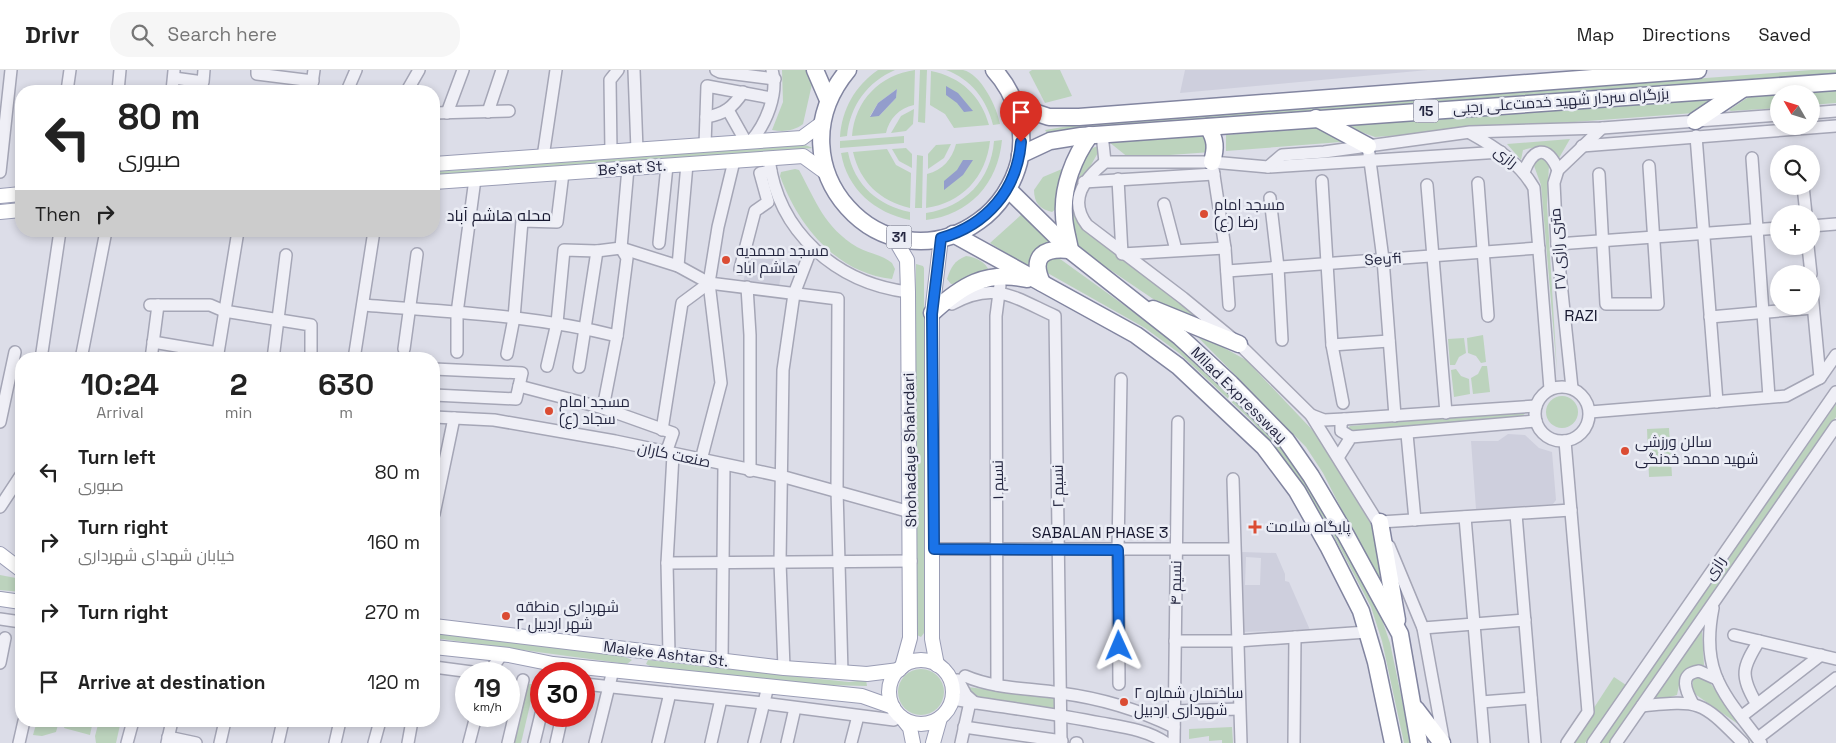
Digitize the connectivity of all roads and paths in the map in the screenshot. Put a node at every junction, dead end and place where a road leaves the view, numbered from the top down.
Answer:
1 (11, 70) edge
2 (70, 70) edge
3 (120, 70) edge
4 (204, 70) edge
5 (257, 70) edge
6 (356, 70) edge
7 (419, 70) edge
8 (463, 70) edge
9 (502, 70) edge
10 (556, 70) edge
11 (618, 70) edge
12 (634, 70) edge
13 (716, 70) edge
14 (815, 70) edge
15 (848, 70) edge
16 (994, 70) edge
17 (1698, 70) edge
18 (174, 74) edge
19 (773, 75) edge
20 (313, 81) edge
21 (1836, 82) edge
22 (68, 85) edge
23 (119, 85) edge
24 (349, 85) edge
25 (410, 85) edge
26 (1742, 89) junction
27 (743, 92) junction
28 (771, 98) junction
29 (828, 100) junction
30 (1016, 106) junction
31 (728, 110) junction
32 (509, 111) dead end
33 (1836, 111) edge
34 (488, 112) junction
35 (1820, 112) edge
36 (440, 113) edge
37 (447, 113) junction
38 (1770, 116) edge
39 (706, 117) junction
40 (1316, 118) junction
41 (821, 124) junction
42 (1836, 126) edge
43 (1208, 127) junction
44 (1602, 128) junction
45 (1695, 129) junction
46 (1470, 132) junction
47 (1096, 135) junction
48 (748, 142) junction
49 (705, 145) junction
50 (1582, 146) junction
51 (637, 150) junction
52 (612, 152) junction
53 (1501, 152) junction
54 (1369, 153) junction
55 (1020, 154) junction
56 (543, 156) junction
57 (1752, 158) dead end
58 (734, 161) junction
59 (1105, 162) junction
60 (440, 164) edge
61 (688, 164) junction
62 (770, 165) junction
63 (667, 166) junction
64 (1649, 166) dead end
65 (628, 168) junction
66 (1213, 168) junction
67 (1558, 170) junction
68 (0, 172) edge
69 (825, 172) junction
70 (1524, 172) junction
71 (563, 173) junction
72 (1599, 174) dead end
73 (475, 179) junction
74 (1118, 179) junction
75 (1322, 181) dead end
76 (440, 182) edge
77 (1084, 182) junction
78 (1478, 183) dead end
79 (1426, 185) dead end
80 (1534, 188) joint
81 (1008, 189) junction
82 (15, 195) edge
83 (0, 196) edge
84 (1270, 198) dead end
85 (1164, 204) dead end
86 (15, 211) edge
87 (0, 212) edge
88 (1836, 224) edge
89 (1820, 225) edge
90 (1770, 229) edge
91 (1757, 230) junction
92 (1703, 233) junction
93 (893, 236) junction
94 (947, 236) junction
95 (59, 237) edge
96 (105, 237) edge
97 (237, 237) edge
98 (373, 237) edge
99 (1653, 237) junction
100 (1602, 241) junction
101 (659, 243) dead end
102 (1557, 244) junction
103 (812, 247) junction
104 (621, 248) junction
105 (1225, 248) junction
106 (1539, 248) junction
107 (1070, 250) junction
108 (1176, 250) junction
109 (597, 251) junction
110 (1484, 252) junction
111 (417, 254) dead end
112 (1122, 254) junction
113 (286, 256) dead end
114 (1433, 256) junction
115 (1383, 259) junction
116 (1327, 264) junction
117 (678, 266) junction
118 (1278, 267) junction
119 (740, 269) dead end
120 (1227, 271) junction
121 (1003, 276) junction
122 (709, 283) junction
123 (1042, 283) junction
124 (747, 287) junction
125 (908, 292) junction
126 (997, 292) junction
127 (794, 294) junction
128 (1130, 299) junction
129 (363, 304) junction
130 (951, 305) dead end
131 (1229, 305) dead end
132 (408, 309) junction
133 (224, 310) junction
134 (1770, 312) edge
135 (457, 313) junction
136 (1763, 313) junction
137 (932, 314) junction
138 (1814, 315) edge
139 (1488, 316) dead end
140 (1710, 317) junction
141 (279, 318) junction
142 (514, 318) junction
143 (557, 323) junction
144 (586, 328) junction
145 (617, 336) junction
146 (1282, 340) dead end
147 (1389, 340) junction
148 (153, 342) junction
149 (1239, 344) junction
150 (1332, 345) junction
151 (404, 349) dead end
152 (15, 352) dead end
153 (42, 352) edge
154 (82, 352) edge
155 (152, 352) edge
156 (199, 352) edge
157 (218, 352) edge
158 (274, 352) edge
159 (311, 352) edge
160 (355, 352) edge
161 (457, 352) dead end
162 (507, 354) dead end
163 (1836, 356) edge
164 (547, 366) dead end
165 (579, 367) dead end
166 (440, 368) edge
167 (1820, 378) junction
168 (1121, 379) dead end
169 (519, 386) junction
170 (1572, 388) junction
171 (4, 390) edge
172 (1550, 390) junction
173 (1836, 392) edge
174 (440, 395) edge
175 (1770, 397) junction
176 (1717, 402) junction
177 (1343, 403) dead end
178 (1536, 406) junction
179 (603, 408) junction
180 (1446, 412) junction
181 (1590, 412) junction
182 (1311, 415) junction
183 (1395, 416) junction
184 (440, 417) edge
185 (454, 418) junction
186 (1344, 419) junction
187 (1536, 421) junction
188 (0, 422) edge
189 (1178, 422) dead end
190 (1836, 426) edge
191 (662, 430) junction
192 (1407, 434) junction
193 (1350, 437) junction
194 (1565, 441) junction
195 (1800, 443) junction
196 (669, 454) junction
197 (1816, 455) junction
198 (1339, 456) junction
199 (701, 460) junction
200 (724, 466) junction
201 (750, 471) junction
202 (782, 476) junction
203 (1233, 478) dead end
204 (15, 481) edge
205 (440, 485) edge
206 (837, 490) junction
207 (4, 491) edge
208 (0, 507) edge
209 (1571, 510) junction
210 (910, 512) junction
211 (1516, 514) junction
212 (1465, 517) junction
213 (1415, 520) junction
214 (1380, 522) junction
215 (934, 549) junction
216 (1176, 549) junction
217 (1234, 549) junction
218 (998, 550) junction
219 (1058, 550) junction
220 (1118, 550) junction
221 (0, 554) edge
222 (911, 561) junction
223 (780, 562) junction
224 (838, 562) junction
225 (667, 563) junction
226 (722, 563) junction
227 (15, 565) edge
228 (0, 567) edge
229 (15, 569) edge
230 (0, 599) edge
231 (15, 601) edge
232 (1714, 604) junction
233 (0, 619) edge
234 (1525, 620) junction
235 (15, 621) edge
236 (1474, 625) junction
237 (440, 627) edge
238 (1423, 628) junction
239 (1367, 632) junction
240 (1400, 634) junction
241 (1734, 635) dead end
242 (1295, 637) junction
243 (5, 638) dead end
244 (910, 638) junction
245 (932, 639) junction
246 (1175, 641) junction
247 (1237, 641) junction
248 (1759, 641) junction
249 (440, 648) edge
250 (637, 650) junction
251 (502, 654) junction
252 (669, 654) junction
253 (1821, 656) junction
254 (1836, 659) edge
255 (722, 661) junction
256 (496, 662) edge
257 (530, 662) edge
258 (0, 663) edge
259 (937, 665) junction
260 (440, 668) edge
261 (784, 668) junction
262 (900, 669) junction
263 (455, 670) edge
264 (595, 670) edge
265 (613, 670) junction
266 (635, 672) junction
267 (842, 672) junction
268 (867, 674) junction
269 (965, 676) dead end
270 (1836, 678) edge
271 (523, 680) dead end
272 (950, 680) junction
273 (1717, 680) junction
274 (1119, 684) dead end
275 (595, 685) edge
276 (997, 685) junction
277 (609, 686) junction
278 (768, 686) junction
279 (670, 693) junction
280 (1062, 693) junction
281 (864, 696) junction
282 (1531, 698) junction
283 (721, 699) junction
284 (952, 699) junction
285 (1481, 702) junction
286 (973, 703) junction
287 (1756, 703) junction
288 (767, 704) junction
289 (1693, 704) junction
290 (1413, 705) junction
291 (1642, 706) junction
292 (795, 708) junction
293 (1239, 709) junction
294 (1175, 711) junction
295 (895, 714) junction
296 (1062, 715) junction
297 (858, 716) junction
298 (1742, 716) junction
299 (940, 718) junction
300 (23, 727) edge
301 (131, 727) edge
302 (170, 727) edge
303 (224, 727) edge
304 (282, 727) edge
305 (339, 727) edge
306 (378, 727) edge
307 (411, 727) edge
308 (473, 727) edge
309 (538, 727) edge
310 (560, 727) edge
311 (964, 727) junction
312 (1174, 727) junction
313 (1026, 739) edge
314 (167, 740) edge
315 (1162, 741) edge
316 (1760, 741) edge
317 (933, 742) edge
318 (1062, 742) edge
319 (19, 743) edge
320 (127, 743) edge
321 (196, 743) edge
322 (220, 743) edge
323 (278, 743) edge
324 (335, 743) edge
325 (374, 743) edge
326 (408, 743) edge
327 (469, 743) edge
328 (508, 743) edge
329 (534, 743) edge
330 (556, 743) edge
331 (595, 743) edge
332 (658, 743) edge
333 (711, 743) edge
334 (754, 743) edge
335 (787, 743) edge
336 (851, 743) edge
337 (913, 743) edge
338 (961, 743) edge
339 (1174, 743) edge
340 (1241, 743) edge
341 (1294, 743) edge
342 (1394, 743) edge
343 (1419, 743) edge
344 (1443, 743) edge
345 (1484, 743) edge
346 (1535, 743) edge
347 (1567, 743) edge
348 (1593, 743) edge
349 (1616, 743) edge
350 (1743, 743) edge

1 - 68 street
2 - 22 street
3 - 23 street
4 - 18 street
5 - 20 street
6 - 24 street
7 - 25 street
8 - 37 street
9 - 34 street
10 - 56 street
11 - 52 street
12 - 51 street
13 - 19 street
14 - 29 highway
15 - 29 highway, 31
16 - 30 highway, 31
17 - 30 highway, بزرگراه سردار شهید خدمت‌علی رجبی / 15
19 - 28 street
21 - 26 highway, بزرگراه سردار شهید خدمت‌علی رجبی / 15
26 - 40 highway, بزرگراه سردار شهید خدمت‌علی رجبی / 15
26 - 45 highway
27 - 28 street
27 - 31 street
27 - 39 street
28 - 48 street
29 - 41 highway, 31
30 - 55 highway, 31
31 - 39 street
31 - 48 street
32 - 34 street
33 - 35 street
34 - 37 street
36 - 37 street
38 - 45 street
39 - 49 street
40 - 43 highway, بزرگراه سردار شهید خدمت‌علی رجبی / 15
40 - 54 highway
41 - 48 main road, Be'sat St.
41 - 69 highway, 31
42 - 45 street
43 - 47 highway, بزرگراه سردار شهید خدمت‌علی رجبی / 15
43 - 66 highway
44 - 45 street
44 - 46 street
44 - 50 street
45 - 50 street
45 - 92 street
46 - 53 street, رازی
46 - 54 street
47 - 55 highway, بزرگراه سردار شهید خدمت‌علی رجبی / 15
47 - 59 street
47 - 107 highway
48 - 49 main road, Be'sat St.
49 - 51 main road, Be'sat St.
50 - 67 street
51 - 52 main road, Be'sat St.
52 - 56 main road, Be'sat St.
53 - 54 street
53 - 70 street, رازی
54 - 66 street
54 - 115 street
55 - 81 highway, 31
56 - 60 main road, Be'sat St.
57 - 91 street
58 - 61 main road, Be'sat St.
58 - 62 main road, Be'sat St.
58 - 122 street
59 - 66 street
59 - 77 street
61 - 63 main road, Be'sat St.
61 - 117 street
62 - 69 main road, Be'sat St.
62 - 103 street
62 - 119 street
63 - 65 main road, Be'sat St.
63 - 101 street
64 - 99 street
65 - 71 main road, Be'sat St.
65 - 104 street
66 - 74 street
66 - 105 street
67 - 70 street
67 - 102 street, ۲۷ متری رازی
69 - 93 highway, 31
70 - 80 street, رازی
71 - 73 main road, Be'sat St.
71 - 142 street
72 - 100 street
73 - 76 main road, Be'sat St.
73 - 135 street
74 - 77 street
74 - 112 street
75 - 116 street
77 - 112 street
78 - 110 street
79 - 114 street
80 - 106 street, ۲۷ متری رازی
81 - 94 highway, 31
81 - 107 highway, Milad Expressway
82 - 83 main road
84 - 118 street
85 - 108 street
86 - 87 main road
88 - 89 street
90 - 91 street
91 - 92 street
91 - 136 street
92 - 99 street
92 - 140 street
93 - 94 highway, 31
93 - 125 main road, Shohadaye Shahrdari
94 - 123 highway, Milad Expressway
94 - 137 main road
95 - 153 street
96 - 154 street
97 - 133 street
98 - 129 street
99 - 100 street
99 - 100 street
100 - 102 street
102 - 170 street, ۲۷ متری رازی
103 - 125 street
103 - 127 street
104 - 109 street
104 - 117 street
104 - 145 street
105 - 108 street
105 - 120 street
106 - 110 street, Seyfi
106 - 172 street, ۲۷ متری رازی
107 - 123 highway
107 - 128 highway, Milad Expressway
108 - 112 street
109 - 143 street
109 - 144 street
110 - 114 street, Seyfi
110 - 139 street
111 - 132 street
112 - 149 street
113 - 141 street
114 - 115 street, Seyfi
114 - 180 street
115 - 116 street, Seyfi
115 - 147 street
116 - 118 street, Seyfi
116 - 150 street
117 - 122 street
118 - 120 street, Seyfi
118 - 146 street
120 - 131 street
121 - 123 highway
121 - 126 street, نسیم ۱
121 - 137 highway
122 - 124 street
122 - 191 street
122 - 199 street
123 - 239 highway, Milad Expressway
124 - 127 street
124 - 201 street
125 - 210 main road, Shohadaye Shahrdari
126 - 130 street
126 - 218 street, نسیم ۱
126 - 219 street, نسیم ۲
127 - 202 street
127 - 206 street
128 - 149 highway
128 - 240 highway, Milad Expressway
129 - 132 street
129 - 160 street
132 - 135 street
132 - 151 street
133 - 141 street
133 - 148 street
133 - 157 street
134 - 136 street
135 - 142 street
135 - 161 street
136 - 140 street
136 - 175 street
137 - 215 main road
138 - 167 street
140 - 176 street
141 - 158 street
141 - 159 street
142 - 143 street
142 - 162 street
143 - 144 street
143 - 164 street
144 - 145 street
144 - 165 street
145 - 179 street
147 - 150 street
147 - 183 street
148 - 155 street
148 - 156 street
149 - 182 street
150 - 177 street
152 - 171 street
163 - 167 street
166 - 169 street
167 - 175 street
168 - 220 street
169 - 174 street
169 - 179 street
170 - 172 street
170 - 181 street
171 - 188 street
172 - 178 street
173 - 195 street, رازی
175 - 176 street
176 - 181 street
178 - 180 street
178 - 187 street
179 - 191 street
180 - 183 street
181 - 194 street
182 - 186 street
182 - 198 street
183 - 186 street
184 - 185 street, صنعت کاران
185 - 196 street, صنعت کاران
185 - 205 street
186 - 193 street
187 - 192 street
187 - 194 street
189 - 216 street, نسیم ۴
190 - 197 street, رازی
191 - 196 street
192 - 193 street
192 - 213 street
193 - 198 street
194 - 209 street
195 - 197 street
195 - 348 street, رازی
196 - 199 street, صنعت کاران
196 - 225 street
197 - 232 street, رازی
198 - 214 street
199 - 200 street, صنعت کاران
200 - 201 street, صنعت کاران
200 - 226 street
201 - 202 street, صنعت کاران
202 - 206 street, صنعت کاران
202 - 223 street
203 - 217 street
204 - 207 street
206 - 210 street, صنعت کاران
206 - 224 street
207 - 208 street
209 - 211 street
209 - 347 street
210 - 222 main road, Shohadaye Shahrdari
211 - 212 street
211 - 234 street
212 - 213 street
212 - 236 street
213 - 214 street
214 - 238 street
214 - 240 highway
215 - 218 street
215 - 245 main road
216 - 217 street
216 - 220 street
216 - 246 street, نسیم ۴
217 - 247 street
218 - 219 street
218 - 276 street, نسیم ۱
219 - 220 street
219 - 280 street, نسیم ۲
220 - 274 street
221 - 227 main road
222 - 224 street
222 - 244 main road, Shohadaye Shahrdari
223 - 224 street
223 - 226 street
223 - 261 street
224 - 267 street
225 - 226 street
225 - 252 street
226 - 255 street
228 - 229 main road
230 - 231 main road
232 - 273 street
232 - 291 street, رازی
233 - 235 street
234 - 236 street
234 - 282 street
236 - 238 street
236 - 285 street
237 - 250 main road, Maleke Ashtar St.
238 - 344 street
239 - 242 street
239 - 342 highway, Milad Expressway
240 - 290 highway, Milad Expressway
241 - 248 street
242 - 247 street
242 - 341 street
243 - 258 street
244 - 245 main road
244 - 262 main road, Shohadaye Shahrdari
245 - 259 main road
246 - 247 street
246 - 294 street, نسیم ۴
247 - 293 street
248 - 253 street
248 - 287 street
249 - 251 main road, Maleke Ashtar St.
250 - 252 main road, Maleke Ashtar St.
250 - 266 main road
251 - 256 street
251 - 257 main road, Maleke Ashtar St.
252 - 255 main road, Maleke Ashtar St.
253 - 254 street
253 - 287 street
255 - 261 main road, Maleke Ashtar St.
259 - 262 main road
259 - 272 main road
260 - 263 street
261 - 267 main road, Maleke Ashtar St.
262 - 268 main road, Maleke Ashtar St.
262 - 295 main road
264 - 265 main road, Maleke Ashtar St.
265 - 266 main road, Maleke Ashtar St.
265 - 277 street
266 - 278 main road, Maleke Ashtar St.
267 - 268 main road, Maleke Ashtar St.
268 - 281 main road
269 - 276 street
270 - 316 street
271 - 328 street
272 - 284 main road
272 - 286 street
273 - 289 street
273 - 298 street
275 - 277 street
276 - 280 street
277 - 279 street
277 - 331 street
278 - 281 main road, Maleke Ashtar St.
278 - 288 street
279 - 283 street
279 - 332 street
280 - 296 street, نسیم ۲
280 - 312 street
281 - 295 main road, Maleke Ashtar St.
282 - 285 street
282 - 346 street
283 - 288 street
283 - 333 street
284 - 286 street
284 - 299 main road
285 - 345 street
286 - 296 street
286 - 311 street
287 - 298 street
288 - 292 street
288 - 334 street
289 - 291 street
289 - 350 street
290 - 343 highway, Milad Expressway
290 - 344 highway
291 - 349 street, رازی
292 - 297 street
292 - 335 street
293 - 294 street
293 - 340 street
294 - 312 street, نسیم ۴
295 - 297 street
295 - 299 main road
295 - 337 main road
296 - 315 street
296 - 318 street, نسیم ۲
297 - 336 street
298 - 316 street
299 - 317 main road
300 - 319 street
301 - 320 street
302 - 314 street
303 - 322 street
304 - 323 street
305 - 324 street
306 - 325 street
307 - 326 street
308 - 327 street
309 - 329 street
310 - 330 street
311 - 313 street
311 - 338 street
312 - 339 street, نسیم ۴
313 - 318 street
314 - 321 street
317 - 337 main road

